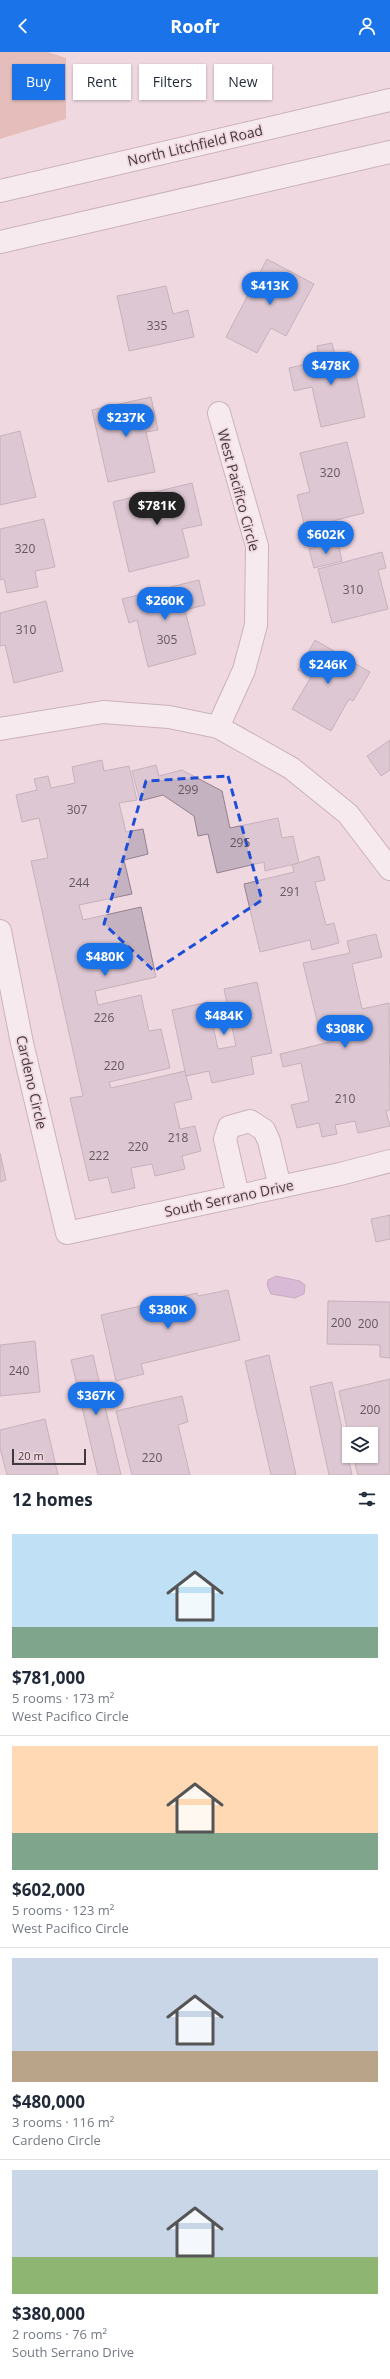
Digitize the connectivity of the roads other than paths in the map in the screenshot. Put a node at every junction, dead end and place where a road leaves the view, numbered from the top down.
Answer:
1 (390, 100) edge
2 (390, 152) edge
3 (0, 191) edge
4 (0, 242) edge
5 (219, 413) dead end
6 (218, 727) junction
7 (0, 729) edge
8 (390, 869) edge
9 (0, 931) edge
10 (390, 1161) edge
11 (280, 1187) junction
12 (238, 1196) junction
13 (67, 1233) joint

1 - 3 street, North Litchfield Road
2 - 4 street
5 - 6 street, West Pacifico Circle
6 - 7 street
6 - 8 street
9 - 13 street, Cardeno Circle
10 - 11 street, South Serrano Drive
11 - 12 street, South Serrano Drive
11 - 12 street
12 - 13 street, South Serrano Drive

